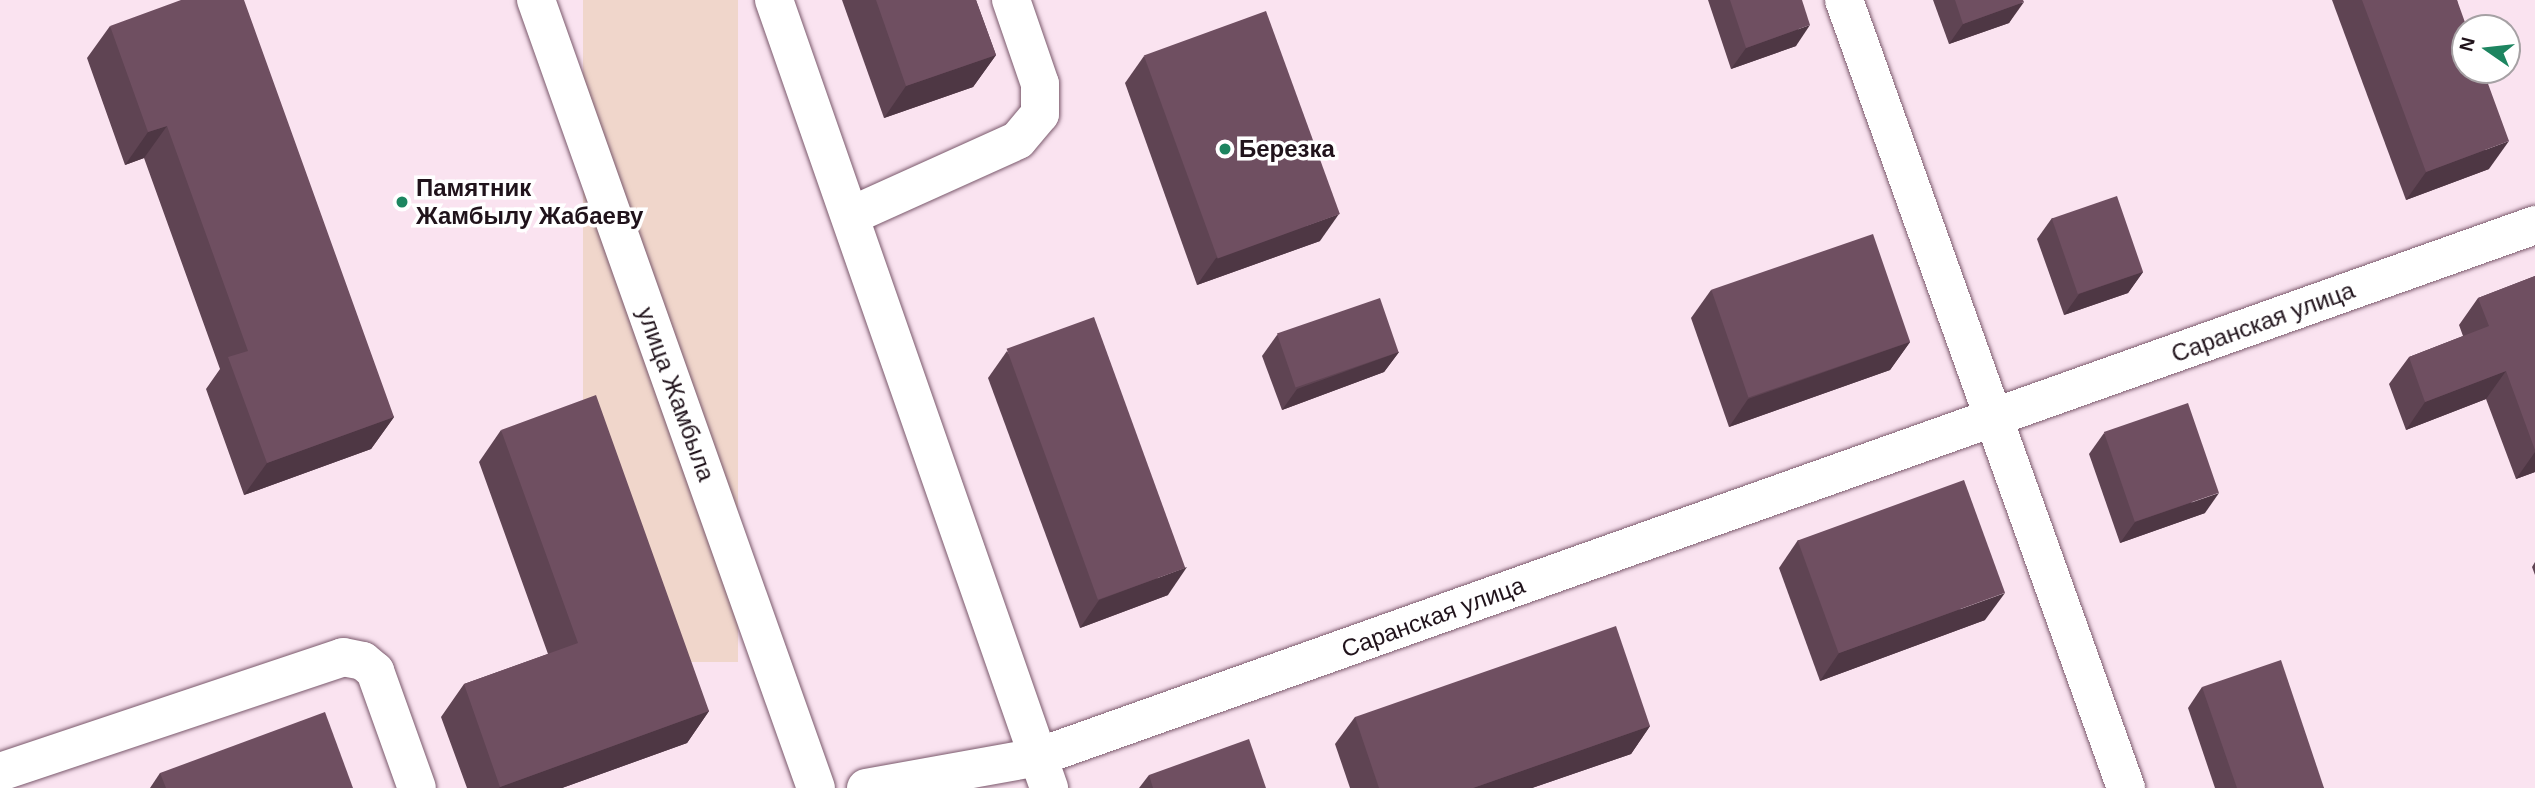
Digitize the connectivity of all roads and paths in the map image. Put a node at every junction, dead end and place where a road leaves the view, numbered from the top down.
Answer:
1 (536, 0) edge
2 (774, 0) edge
3 (1011, 0) edge
4 (1844, 0) edge
5 (850, 216) junction
6 (2535, 225) edge
7 (1992, 419) junction
8 (0, 772) edge
9 (1043, 773) edge
10 (417, 788) edge
11 (816, 788) edge
12 (866, 788) edge
13 (2126, 788) edge

1 - 11 street, улица Жамбыла
2 - 5 street
3 - 5 street
4 - 7 street
5 - 9 street
6 - 7 street, Саранская улица
7 - 9 street, Саранская улица
7 - 13 street
8 - 10 street
9 - 12 street, Саранская улица

